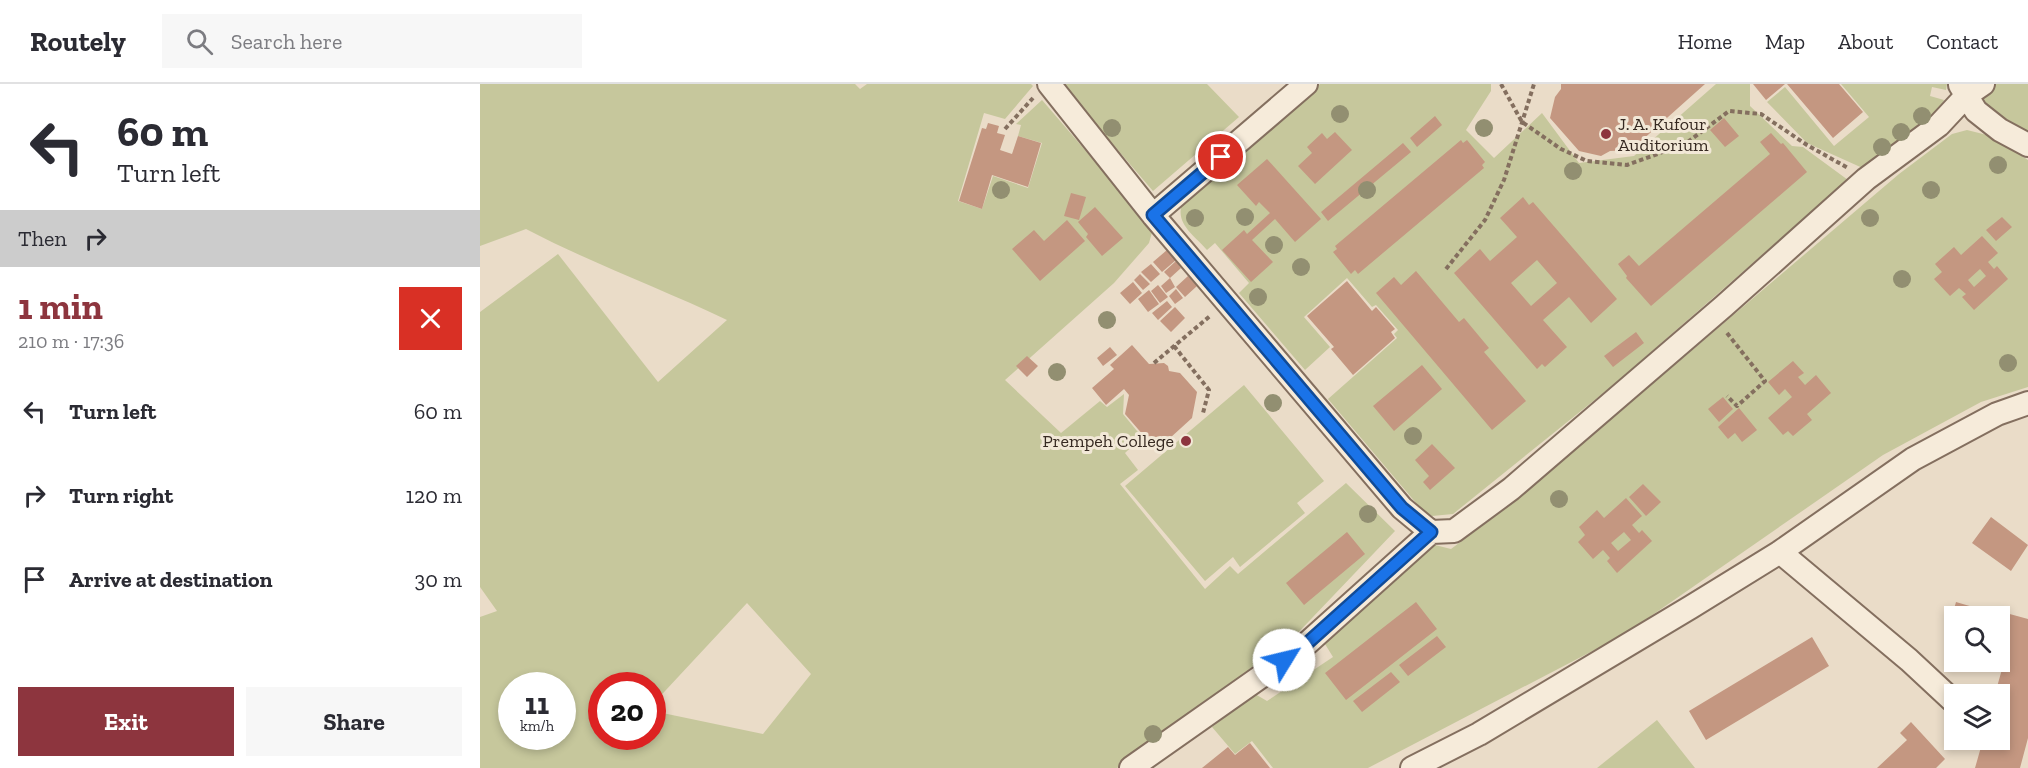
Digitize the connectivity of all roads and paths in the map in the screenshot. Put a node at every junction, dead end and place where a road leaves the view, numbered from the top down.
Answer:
1 (1306, 84) edge
2 (1502, 84) edge
3 (1534, 84) edge
4 (1044, 88) edge
5 (1970, 88) edge
6 (1522, 122) junction
7 (1005, 129) dead end
8 (2028, 145) edge
9 (1866, 179) junction
10 (1153, 215) junction
11 (1446, 269) dead end
12 (1227, 302) junction
13 (1713, 315) junction
14 (1174, 346) junction
15 (1154, 363) dead end
16 (1727, 396) dead end
17 (2028, 403) edge
18 (1203, 412) dead end
19 (1431, 532) junction
20 (1780, 552) junction
21 (1944, 693) edge
22 (1131, 768) edge
23 (1412, 768) edge

1 - 10 street
2 - 6 path
3 - 6 path
4 - 7 path
4 - 10 street
5 - 8 street
5 - 9 street
6 - 9 path
6 - 11 path
9 - 13 street
10 - 12 street
12 - 14 path
12 - 19 street
13 - 16 path
13 - 19 street
14 - 15 path
14 - 18 path
17 - 20 street
19 - 22 street
20 - 21 street
20 - 23 street

